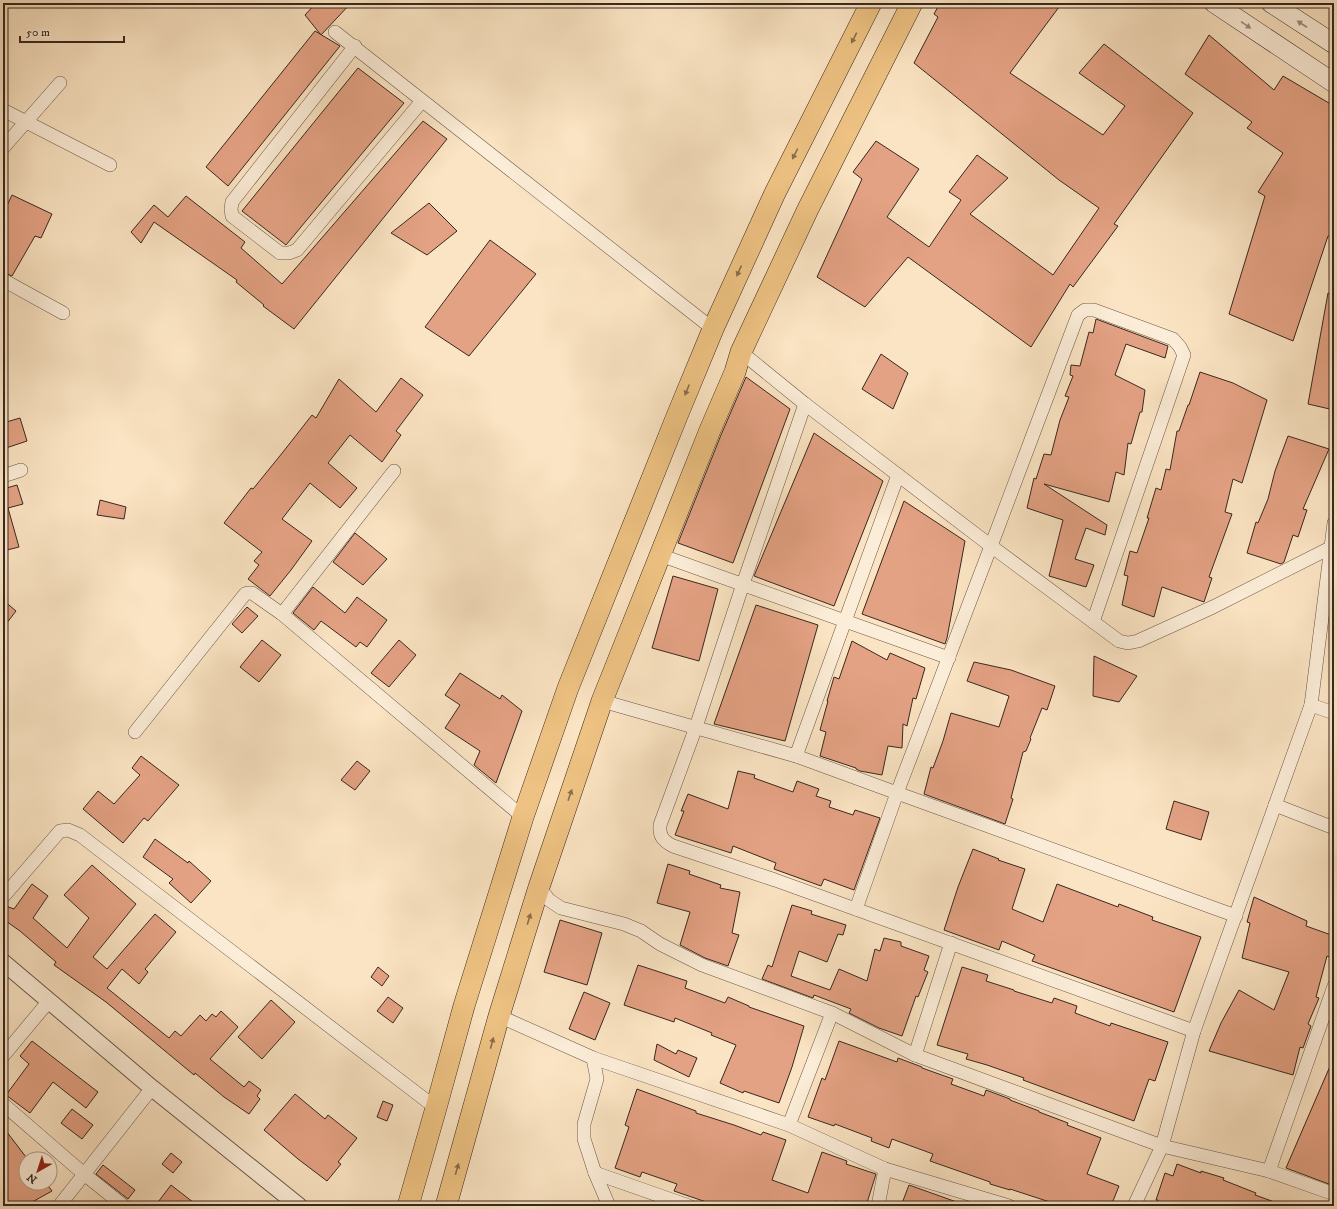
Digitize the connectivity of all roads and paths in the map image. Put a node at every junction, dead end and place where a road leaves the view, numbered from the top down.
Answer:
1 (871, 3) edge
2 (912, 3) edge
3 (1214, 3) edge
4 (1271, 3) edge
5 (335, 32) dead end
6 (1334, 44) edge
7 (355, 46) junction
8 (60, 83) dead end
9 (1334, 83) edge
10 (422, 101) junction
11 (3, 110) edge
12 (25, 122) junction
13 (3, 148) edge
14 (110, 165) dead end
15 (3, 280) edge
16 (63, 313) dead end
17 (713, 329) junction
18 (741, 352) junction
19 (805, 404) junction
20 (21, 470) dead end
21 (394, 471) dead end
22 (898, 475) junction
23 (3, 476) edge
24 (1334, 523) edge
25 (991, 546) junction
26 (1333, 546) edge
27 (660, 555) junction
28 (743, 584) junction
29 (282, 614) junction
30 (845, 621) junction
31 (1093, 622) junction
32 (949, 658) junction
33 (602, 701) junction
34 (1311, 705) junction
35 (1334, 713) edge
36 (696, 727) junction
37 (135, 732) dead end
38 (796, 756) junction
39 (897, 793) junction
40 (1275, 805) junction
41 (522, 817) junction
42 (1334, 828) edge
43 (539, 887) junction
44 (3, 897) edge
45 (856, 909) junction
46 (1236, 916) junction
47 (951, 943) junction
48 (3, 962) edge
49 (1334, 986) edge
50 (49, 1001) junction
51 (832, 1013) junction
52 (499, 1016) junction
53 (1194, 1031) junction
54 (915, 1055) junction
55 (3, 1056) edge
56 (593, 1058) junction
57 (152, 1088) junction
58 (3, 1104) edge
59 (436, 1108) junction
60 (789, 1125) junction
61 (1162, 1146) junction
62 (885, 1169) junction
63 (1269, 1171) junction
64 (595, 1173) junction
65 (84, 1174) junction
66 (1334, 1194) edge
67 (294, 1205) edge
68 (59, 1206) edge
69 (124, 1206) edge
70 (408, 1206) edge
71 (446, 1206) edge
72 (609, 1206) edge
73 (688, 1206) edge
74 (878, 1206) edge
75 (1008, 1206) edge
76 (1134, 1206) edge

1 -> 17 main road
2 - 18 main road
3 -> 9 main road
6 -> 4 main road
5 - 7 street
7 - 10 street
7 - 10 street
8 - 12 street
10 - 17 street
11 - 12 street
12 - 13 street
12 - 14 street
15 - 16 street
17 -> 41 main road
18 - 19 street
18 - 27 main road
19 - 22 street
19 - 28 street
20 - 23 street
21 - 29 street
22 - 25 street
22 - 30 street
24 - 26 street
25 - 31 street
25 - 31 street
25 - 32 street
26 - 31 street
26 - 34 street
27 - 28 street
27 - 33 main road
28 - 30 street
28 - 36 street
29 - 37 street
29 - 41 street
30 - 32 street
30 - 38 street
32 - 39 street
33 - 36 street
43 -> 33 main road
34 - 35 street
34 - 40 street
36 - 38 street
36 - 45 street
38 - 39 street
39 - 45 street
39 - 46 street
40 - 42 street
40 - 46 street
41 - 59 main road
43 - 51 street
52 -> 43 main road
44 - 59 street
45 - 47 street
46 - 53 street
47 - 53 street
47 - 54 street
48 - 50 street
49 - 63 street
50 - 55 street
50 - 57 street
51 - 54 street
51 - 60 street
52 - 56 street
71 -> 52 main road
53 - 61 street
54 - 61 street
56 - 60 street
56 - 64 street
57 - 65 street
57 - 67 street
58 - 65 street
59 - 70 main road
60 - 62 street
61 - 63 street
61 - 76 street
62 - 74 street
62 - 75 street
63 - 66 street
64 - 72 street
64 - 73 street
65 - 68 street
65 - 69 street

